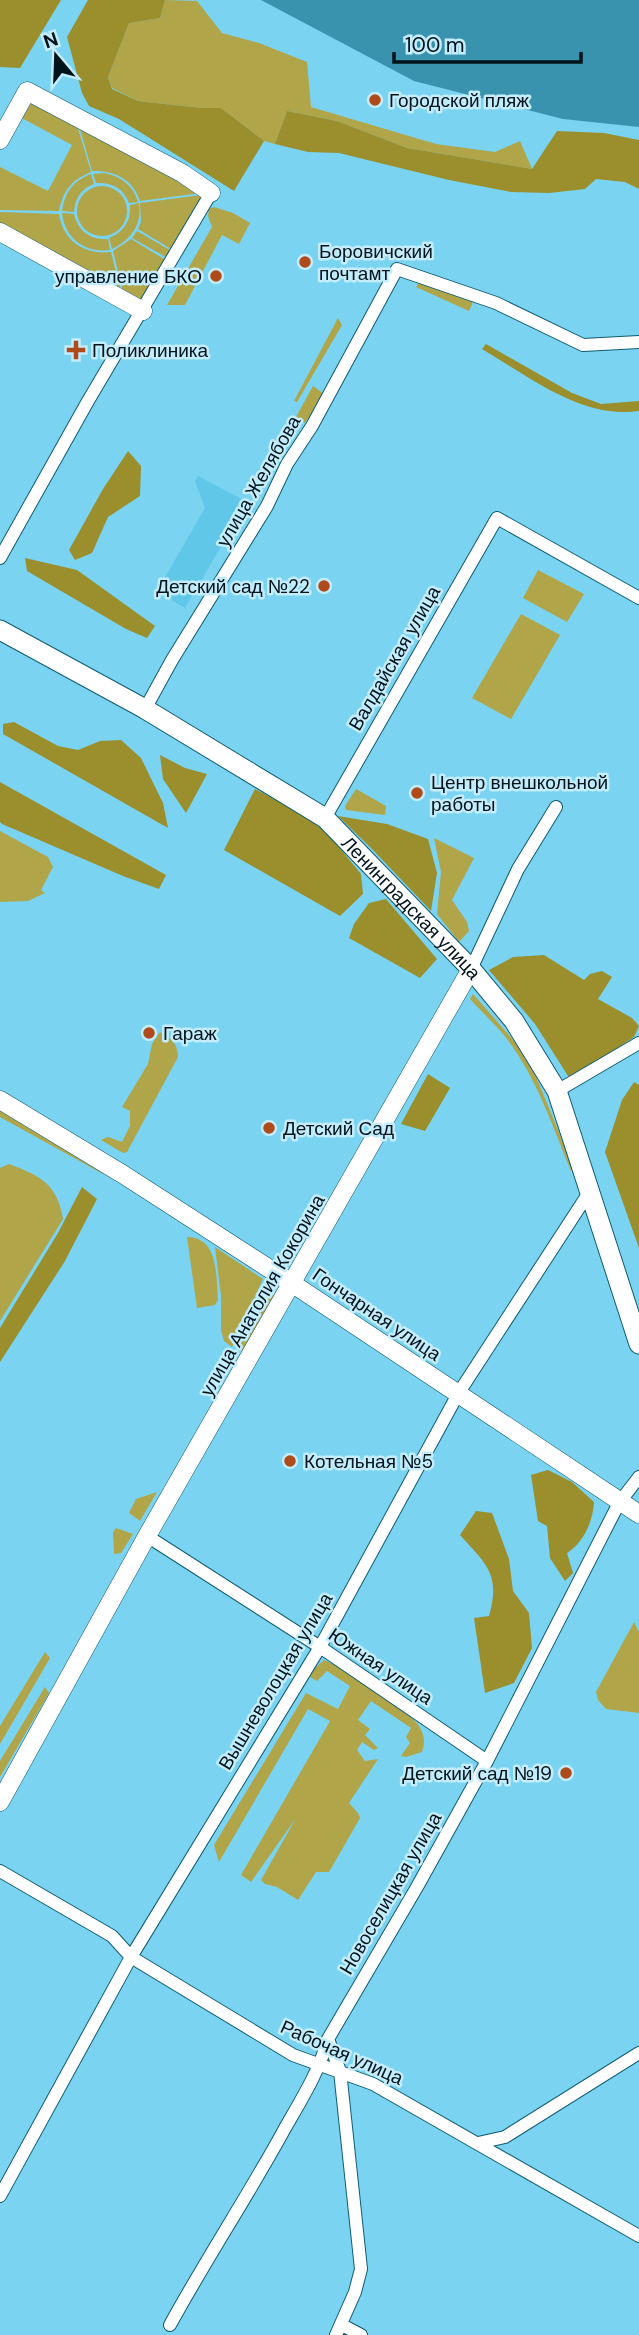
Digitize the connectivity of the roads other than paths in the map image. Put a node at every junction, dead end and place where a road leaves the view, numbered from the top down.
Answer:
1 (0, 140) edge
2 (211, 192) joint
3 (0, 232) edge
4 (143, 311) junction
5 (639, 342) edge
6 (0, 558) edge
7 (639, 598) edge
8 (0, 630) edge
9 (145, 709) junction
10 (556, 807) dead end
11 (326, 818) junction
12 (471, 970) junction
13 (639, 1043) edge
14 (557, 1091) junction
15 (0, 1100) edge
16 (590, 1191) junction
17 (293, 1284) junction
18 (639, 1344) edge
19 (458, 1395) junction
20 (639, 1477) edge
21 (619, 1503) junction
22 (639, 1505) edge
23 (639, 1514) edge
24 (147, 1536) junction
25 (320, 1647) junction
26 (487, 1760) junction
27 (0, 1802) edge
28 (0, 1871) edge
29 (131, 1957) junction
30 (328, 2039) junction
31 (639, 2053) edge
32 (321, 2064) junction
33 (340, 2071) junction
34 (478, 2143) junction
35 (0, 2196) edge
36 (639, 2236) edge
37 (170, 2325) dead end
38 (339, 2330) edge
39 (361, 2335) edge

1 - 2 street
2 - 4 street
3 - 4 street
4 - 6 street
5 - 9 street, улица Желябова
7 - 11 street, Валдайская улица
8 - 9 main road, Ленинградская улица
9 - 11 main road, Ленинградская улица
10 - 12 street, улица Анатолия Кокорина
11 - 12 main road, Ленинградская улица
12 - 14 main road, Ленинградская улица
12 - 17 street, улица Анатолия Кокорина
13 - 14 street
14 - 16 main road, Ленинградская улица
15 - 17 street, Гончарная улица
16 - 18 main road, Ленинградская улица
16 - 19 street, Вышневолоцкая улица
17 - 19 street, Гончарная улица
17 - 24 street, улица Анатолия Кокорина
19 - 21 street, Гончарная улица
19 - 25 street, Вышневолоцкая улица
20 - 21 street, Новоселицкая улица
21 - 22 street, Гончарная улица
21 - 23 street, Гончарная улица
21 - 26 street, Новоселицкая улица
24 - 25 street, Южная улица
24 - 27 street, улица Анатолия Кокорина
25 - 26 street, Южная улица
25 - 29 street, Вышневолоцкая улица
26 - 30 street, Новоселицкая улица
28 - 29 street, Рабочая улица
29 - 32 street, Рабочая улица
29 - 35 street, Вышневолоцкая улица
30 - 32 street, Новоселицкая улица
30 - 33 street
31 - 34 street
32 - 33 street, Рабочая улица
32 - 37 street, Новоселицкая улица
33 - 34 street, Рабочая улица
33 - 38 street
34 - 36 street, Рабочая улица
38 - 39 street

